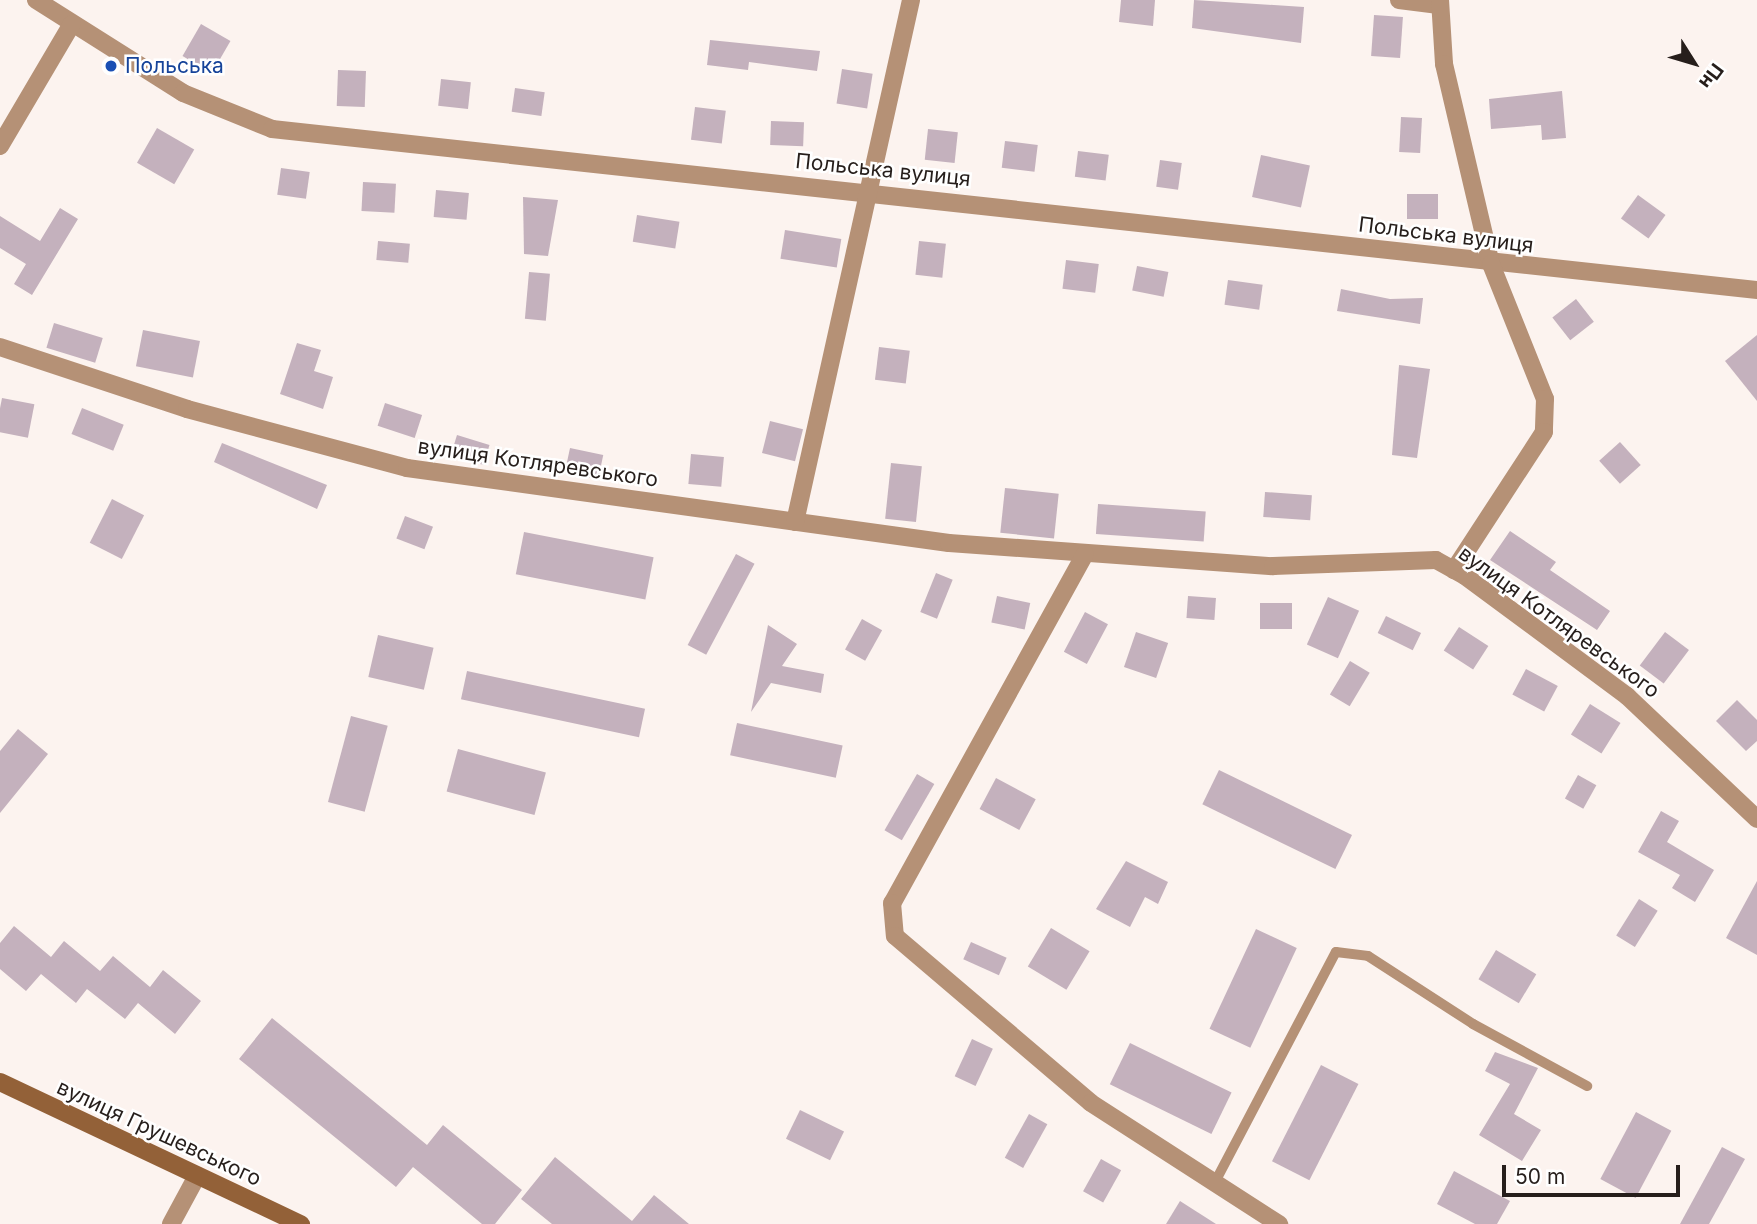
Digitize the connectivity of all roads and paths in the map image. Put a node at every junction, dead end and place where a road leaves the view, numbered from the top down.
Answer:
1 (36, 0) edge
2 (911, 0) edge
3 (1399, 0) edge
4 (1439, 2) edge
5 (72, 24) junction
6 (0, 146) edge
7 (873, 190) junction
8 (1491, 264) junction
9 (1757, 290) edge
10 (0, 347) edge
11 (795, 522) junction
12 (1085, 554) junction
13 (1454, 570) junction
14 (1757, 819) edge
15 (0, 1082) edge
16 (1587, 1086) dead end
17 (197, 1175) junction
18 (1214, 1184) junction
19 (171, 1224) edge
20 (300, 1224) edge
21 (1279, 1224) edge

1 - 5 street, Польська вулиця
2 - 7 street
3 - 4 street
4 - 8 street
5 - 6 street
5 - 7 street, Польська вулиця
7 - 8 street, Польська вулиця
7 - 11 street
8 - 9 street, Польська вулиця
8 - 13 street
10 - 11 street, вулиця Котляревського
11 - 12 street, вулиця Котляревського
12 - 13 street, вулиця Котляревського
12 - 18 street
13 - 14 street, вулиця Котляревського
15 - 17 main road, вулиця Грушевського
16 - 18 lane
17 - 19 street
17 - 20 main road, вулиця Грушевського
18 - 21 street

